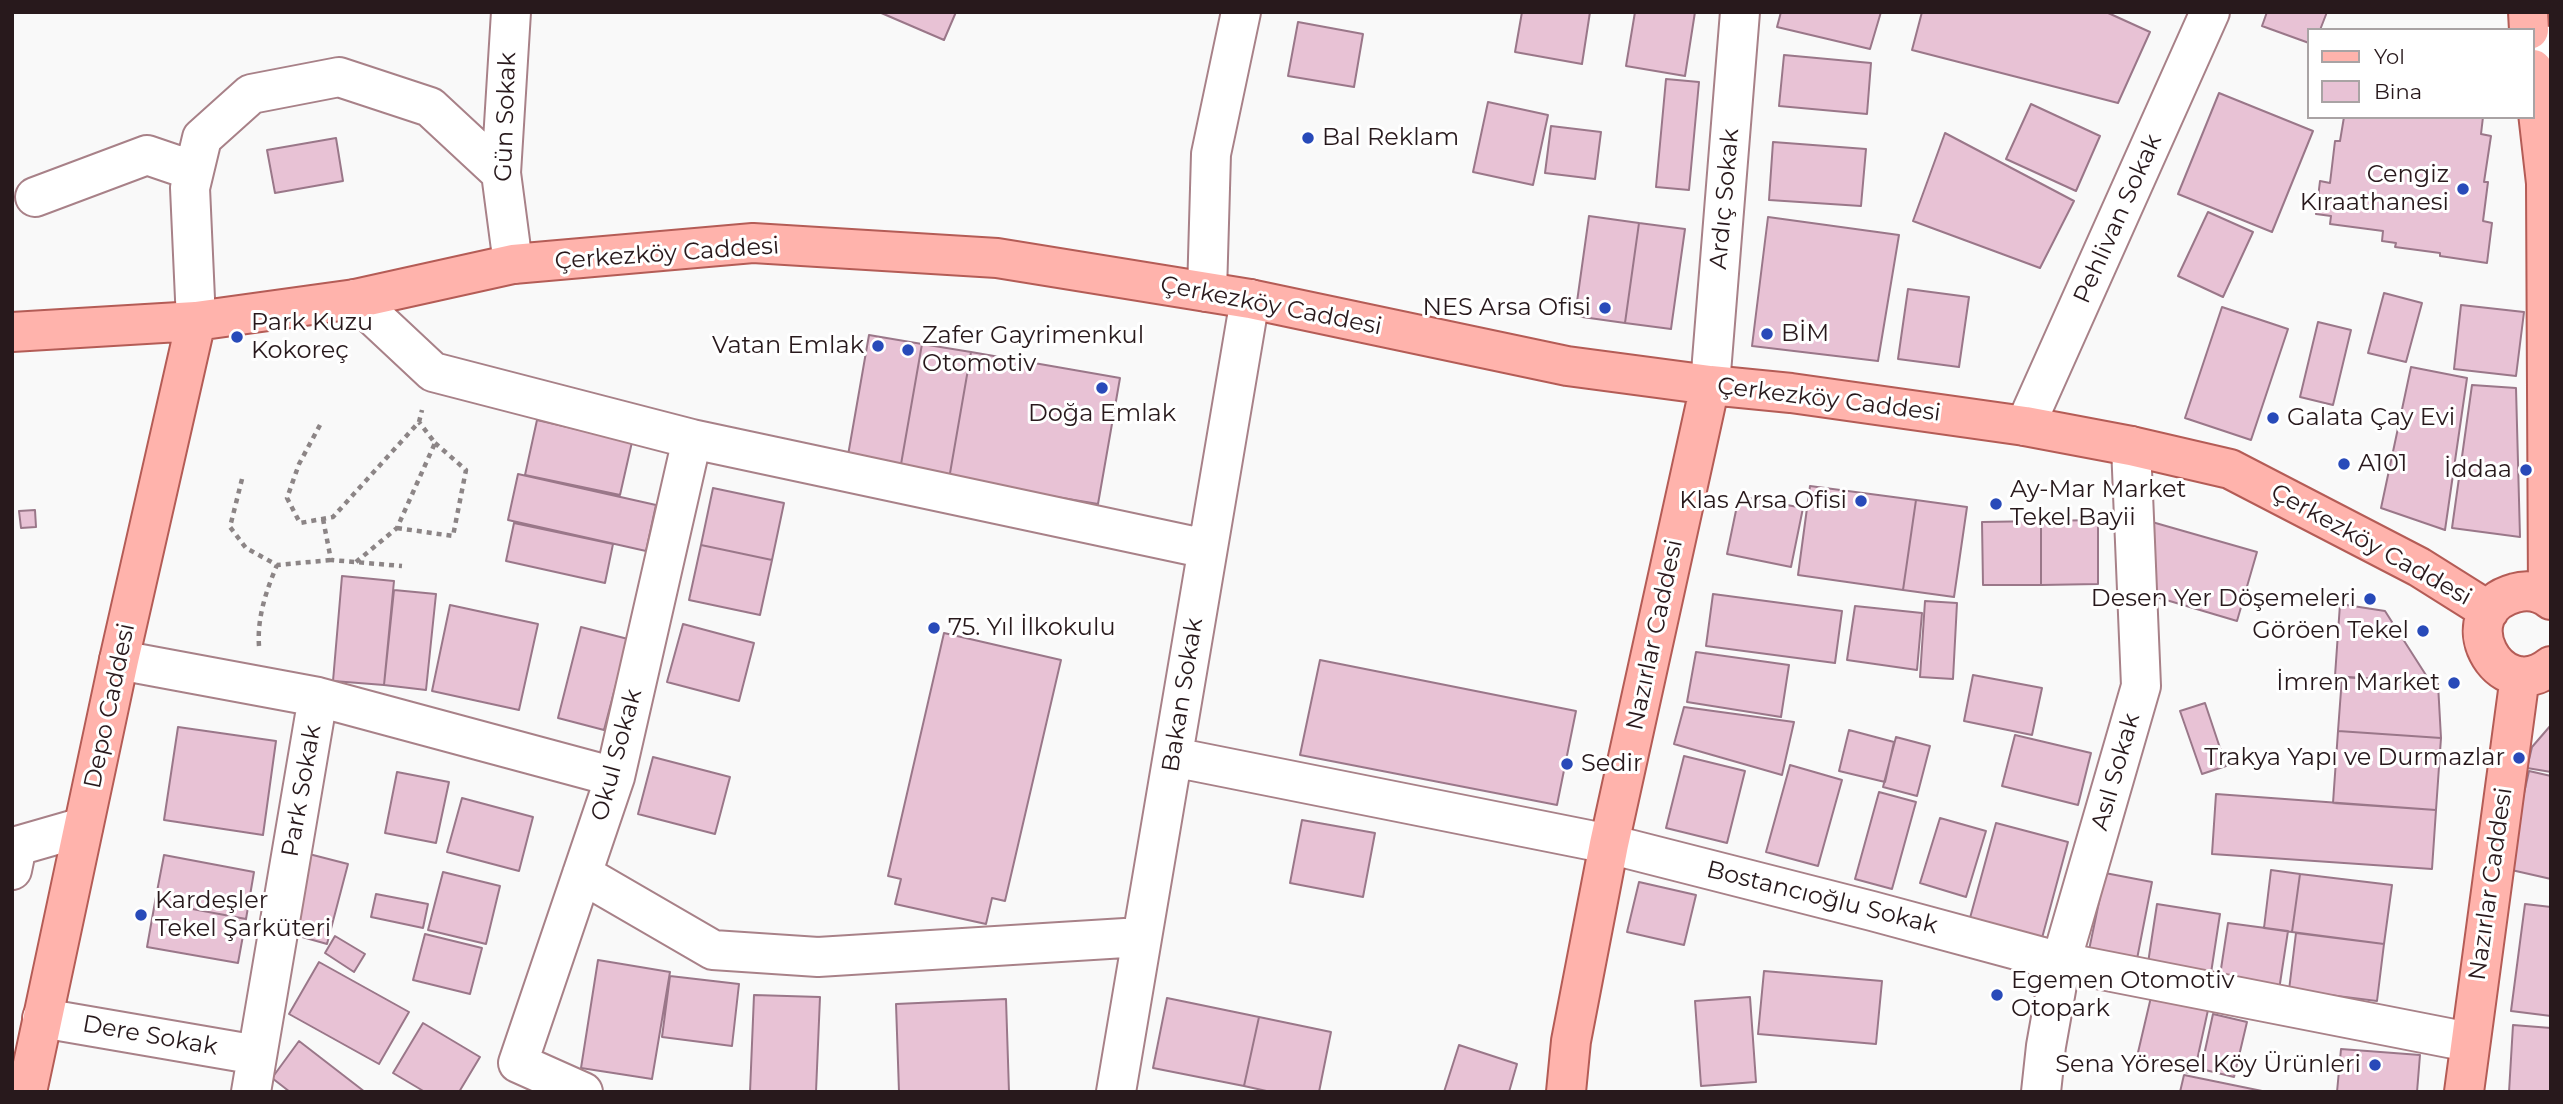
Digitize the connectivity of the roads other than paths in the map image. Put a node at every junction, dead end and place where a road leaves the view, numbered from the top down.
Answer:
1 (511, 12) edge
2 (1241, 12) edge
3 (1741, 12) edge
4 (2209, 12) edge
5 (2535, 87) edge
6 (194, 170) junction
7 (501, 173) junction
8 (34, 197) dead end
9 (513, 264) junction
10 (2548, 291) edge
11 (1207, 292) junction
12 (355, 299) junction
13 (1250, 299) junction
14 (196, 321) junction
15 (12, 332) edge
16 (1710, 385) junction
17 (2025, 426) junction
18 (692, 439) junction
19 (2131, 446) junction
20 (1207, 549) junction
21 (2549, 599) edge
22 (2489, 611) junction
23 (119, 660) junction
24 (2535, 671) edge
25 (318, 697) junction
26 (1173, 757) junction
27 (615, 776) junction
28 (83, 827) junction
29 (1609, 844) junction
30 (12, 870) edge
31 (582, 874) junction
32 (1141, 937) junction
33 (2061, 962) junction
34 (42, 1018) junction
35 (2469, 1042) junction
36 (257, 1055) junction
37 (27, 1092) edge
38 (251, 1092) edge
39 (583, 1092) edge
40 (1116, 1092) edge
41 (1566, 1092) edge
42 (2041, 1092) edge
43 (2464, 1092) edge

1 - 7 street, Gün Sokak
2 - 11 street
3 - 16 street, Ardıç Sokak
4 - 17 street, Pehlivan Sokak
5 - 10 main road
6 - 7 street
6 - 8 street
6 - 14 street
7 - 9 street, Gün Sokak
9 - 11 main road, Çerkezköy Caddesi
9 - 12 main road, Çerkezköy Caddesi
10 - 21 main road
11 - 13 main road, Çerkezköy Caddesi
12 - 14 main road, Çerkezköy Caddesi
12 - 18 street
13 - 16 main road, Çerkezköy Caddesi
13 - 20 street, Bakan Sokak
14 - 15 main road, Çerkezköy Caddesi
14 - 23 main road, Depo Caddesi
16 - 17 main road, Çerkezköy Caddesi
16 - 29 main road, Nazırlar Caddesi
17 - 19 main road, Çerkezköy Caddesi
18 - 20 street
18 - 27 street, Okul Sokak
19 - 22 main road, Çerkezköy Caddesi
19 - 33 street, Asıl Sokak
20 - 26 street, Bakan Sokak
21 - 22 main road
22 - 24 main road
23 - 25 street
23 - 28 main road, Depo Caddesi
24 - 35 main road, Nazırlar Caddesi
25 - 27 street
25 - 36 street, Park Sokak
26 - 29 street, Bostancıoğlu Sokak
26 - 32 street, Bakan Sokak
27 - 31 street, Okul Sokak
28 - 30 street
28 - 34 main road, Depo Caddesi
29 - 33 street, Bostancıoğlu Sokak
29 - 41 main road, Nazırlar Caddesi
31 - 32 street
31 - 39 street, Okul Sokak
32 - 40 street, Bakan Sokak
33 - 35 street, Bostancıoğlu Sokak
33 - 42 street, Asıl Sokak
34 - 36 street, Dere Sokak
34 - 37 main road, Depo Caddesi
35 - 43 main road, Nazırlar Caddesi
36 - 38 street, Park Sokak

